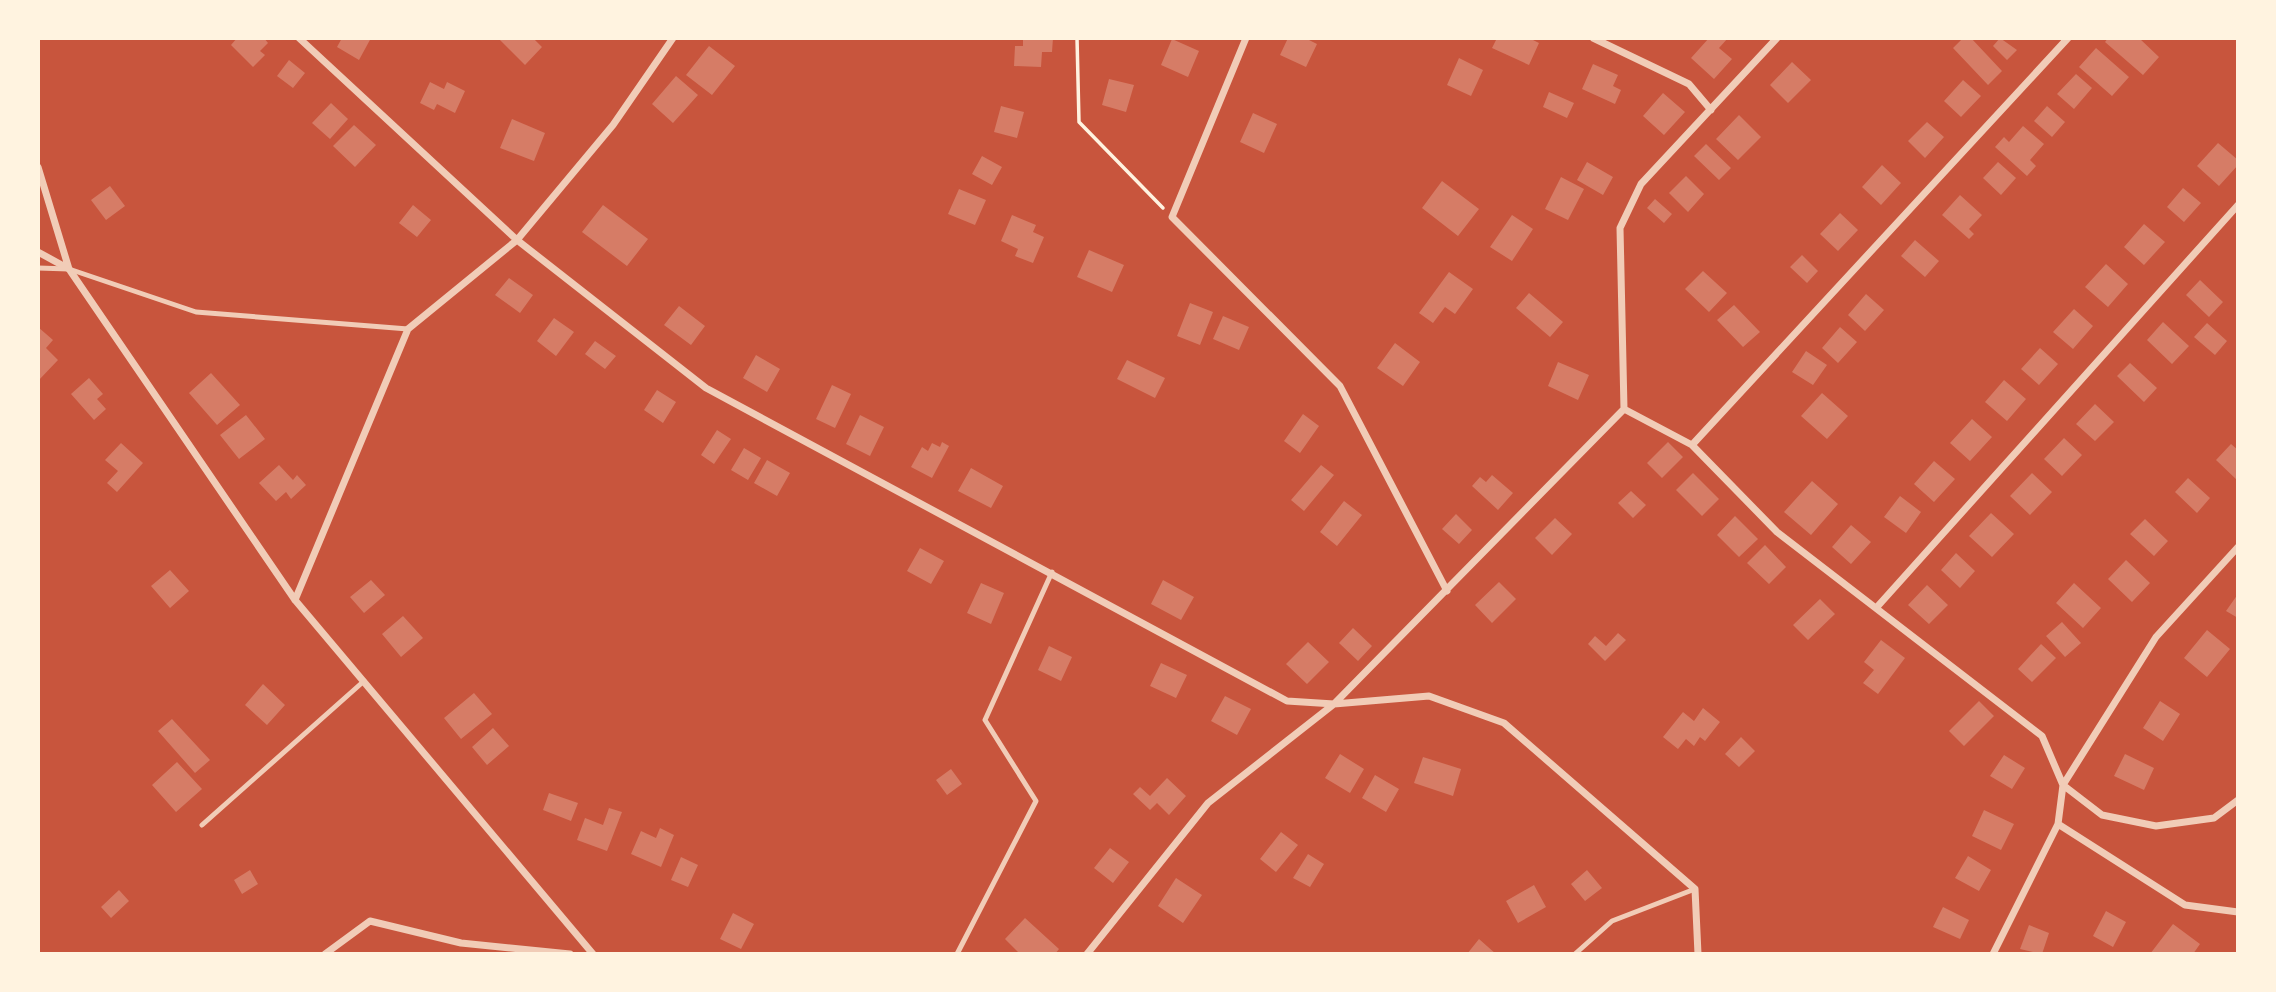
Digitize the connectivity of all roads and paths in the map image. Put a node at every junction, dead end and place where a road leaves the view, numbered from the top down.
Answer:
1 (299, 38) edge
2 (673, 38) edge
3 (1077, 38) edge
4 (1246, 38) edge
5 (1593, 38) edge
6 (1777, 38) edge
7 (2068, 38) edge
8 (1711, 110) junction
9 (38, 167) edge
10 (2238, 205) edge
11 (1172, 217) junction
12 (517, 240) junction
13 (38, 252) edge
14 (38, 268) edge
15 (69, 270) junction
16 (408, 329) junction
17 (1624, 409) junction
18 (1692, 446) junction
19 (2238, 547) edge
20 (1052, 572) junction
21 (1447, 592) junction
22 (295, 600) junction
23 (1877, 607) junction
24 (364, 681) junction
25 (1334, 704) junction
26 (2063, 785) junction
27 (2238, 800) edge
28 (2058, 824) junction
29 (202, 825) dead end
30 (1695, 889) junction
31 (2238, 912) edge
32 (325, 954) edge
33 (570, 954) edge
34 (593, 954) edge
35 (957, 954) edge
36 (1087, 954) edge
37 (1575, 954) edge
38 (1698, 954) edge
39 (1993, 954) edge

1 - 12 street
2 - 12 street
3 - 11 path
4 - 11 street
5 - 8 street
6 - 8 street
7 - 18 street
8 - 17 street
9 - 15 street
10 - 23 street
11 - 21 street
12 - 16 street
12 - 20 street
13 - 15 street
14 - 15 lane
15 - 16 lane
15 - 22 street
16 - 22 street
17 - 18 street
17 - 21 street
18 - 23 street
19 - 26 street
20 - 25 street
20 - 35 lane
21 - 25 street
22 - 24 street
23 - 26 street
24 - 29 lane
24 - 34 street
25 - 30 street
25 - 36 street
26 - 27 street
26 - 28 street
28 - 31 street
28 - 39 street
30 - 37 lane
30 - 38 street
32 - 33 street

